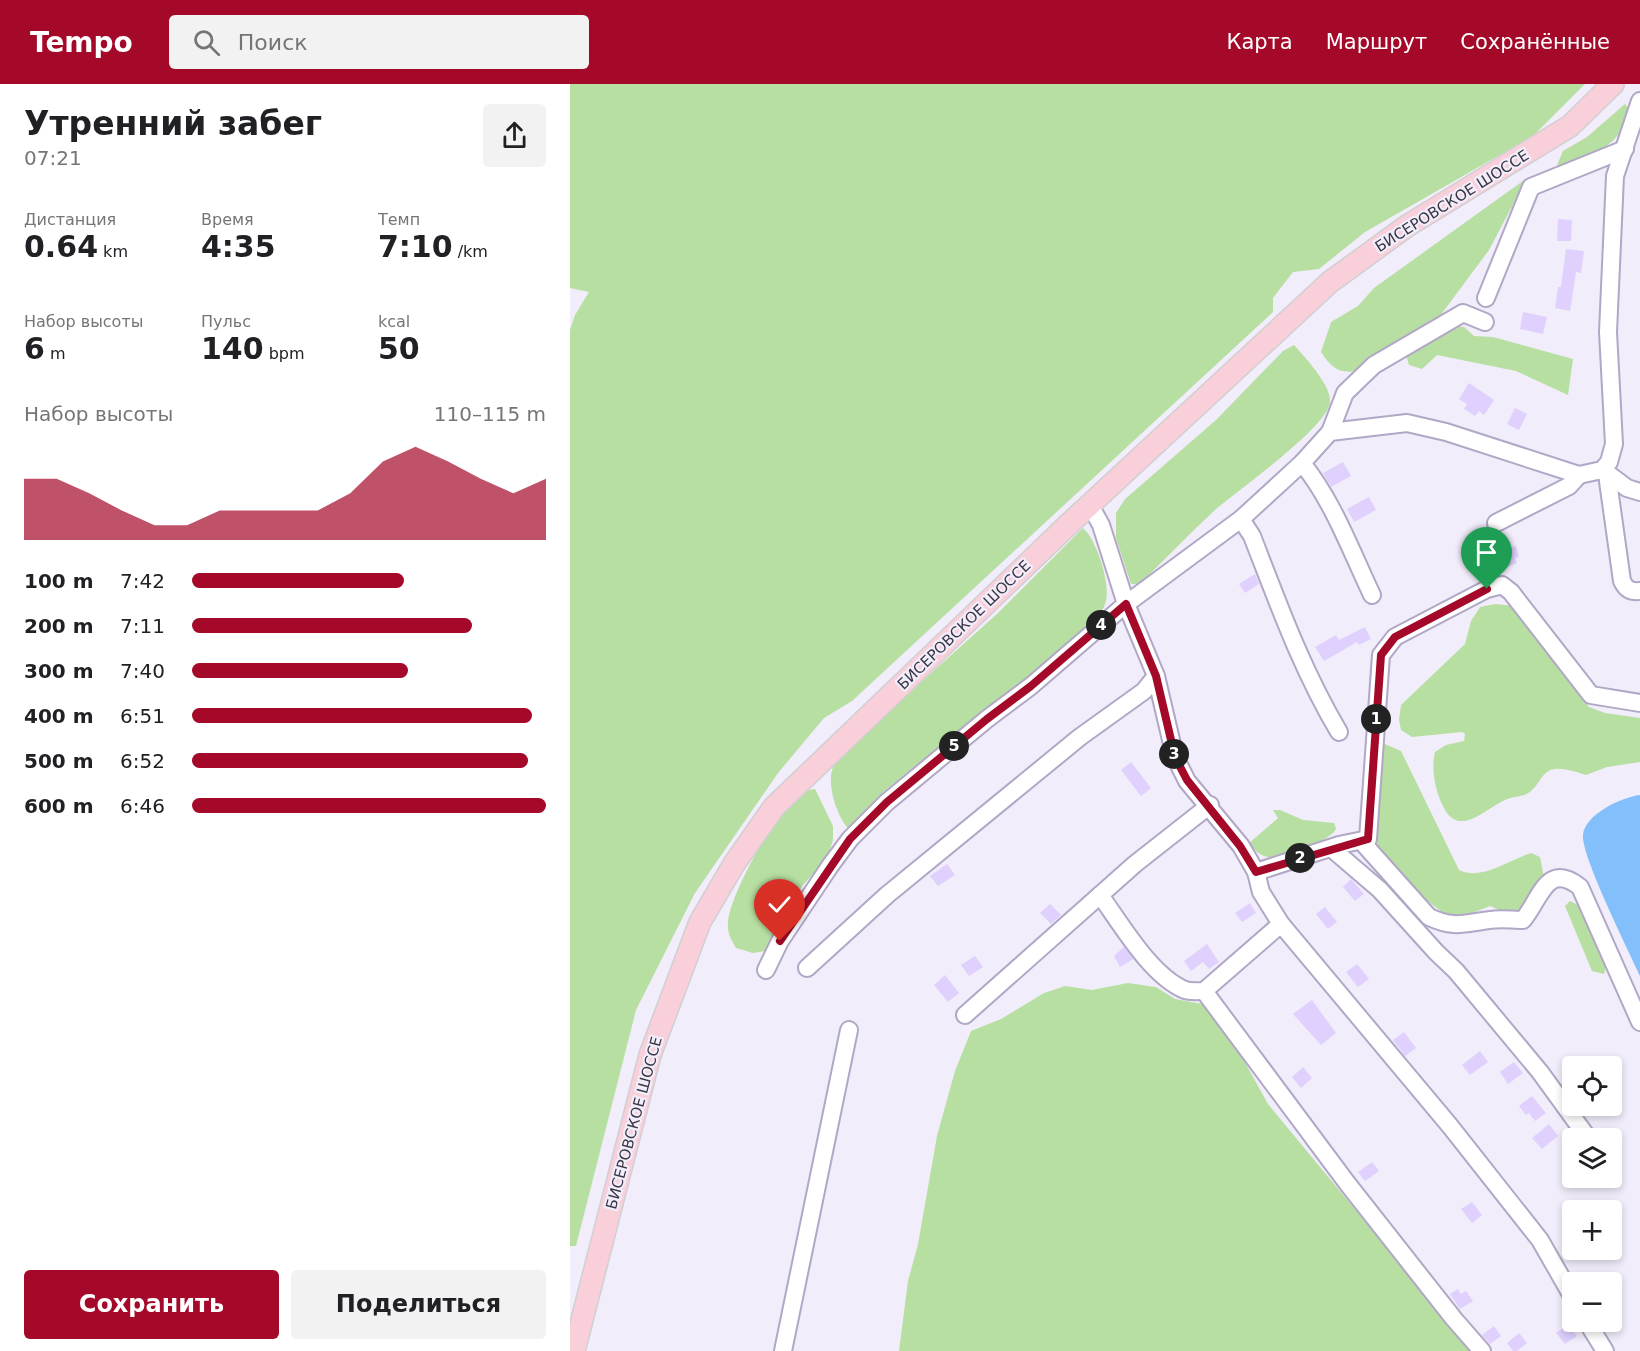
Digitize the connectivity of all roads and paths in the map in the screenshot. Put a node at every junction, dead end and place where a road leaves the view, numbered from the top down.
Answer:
1 (1613, 84) edge
2 (1640, 101) edge
3 (1625, 149) junction
4 (1486, 298) dead end
5 (1485, 322) dead end
6 (1330, 432) junction
7 (1302, 463) junction
8 (1605, 472) junction
9 (1579, 475) junction
10 (1640, 492) edge
11 (1090, 505) junction
12 (1241, 519) junction
13 (1496, 523) dead end
14 (1640, 591) edge
15 (1372, 594) dead end
16 (1126, 604) junction
17 (1156, 676) junction
18 (1640, 703) edge
19 (1339, 732) dead end
20 (1210, 805) junction
21 (1362, 842) junction
22 (1331, 848) junction
23 (1256, 872) junction
24 (1100, 895) junction
25 (1281, 924) junction
26 (807, 968) dead end
27 (766, 970) dead end
28 (1204, 991) junction
29 (965, 1015) dead end
30 (1640, 1022) edge
31 (849, 1030) dead end
32 (1581, 1128) edge
33 (1562, 1279) edge
34 (577, 1312) edge
35 (1593, 1332) edge
36 (574, 1351) edge
37 (783, 1351) edge
38 (1482, 1351) edge
39 (1605, 1351) edge

1 - 11 main road, БИСЕРОВСКОЕ ШОССЕ
2 - 3 street
3 - 4 street
3 - 8 street
5 - 6 street
6 - 7 street
6 - 9 street
7 - 12 street
7 - 15 street
8 - 9 street
8 - 10 street
8 - 14 street
9 - 13 street
11 - 16 street
11 - 34 main road, БИСЕРОВСКОЕ ШОССЕ
12 - 16 street
12 - 19 street
16 - 17 street
16 - 27 street
17 - 20 street
17 - 26 street
18 - 21 street
20 - 23 street
20 - 24 street
21 - 22 street
21 - 30 street
22 - 23 street
22 - 32 street
23 - 25 street
24 - 28 street
24 - 29 street
25 - 28 street
25 - 33 street
28 - 38 street
31 - 37 street
34 - 36 main road, БИСЕРОВСКОЕ ШОССЕ
35 - 39 street

